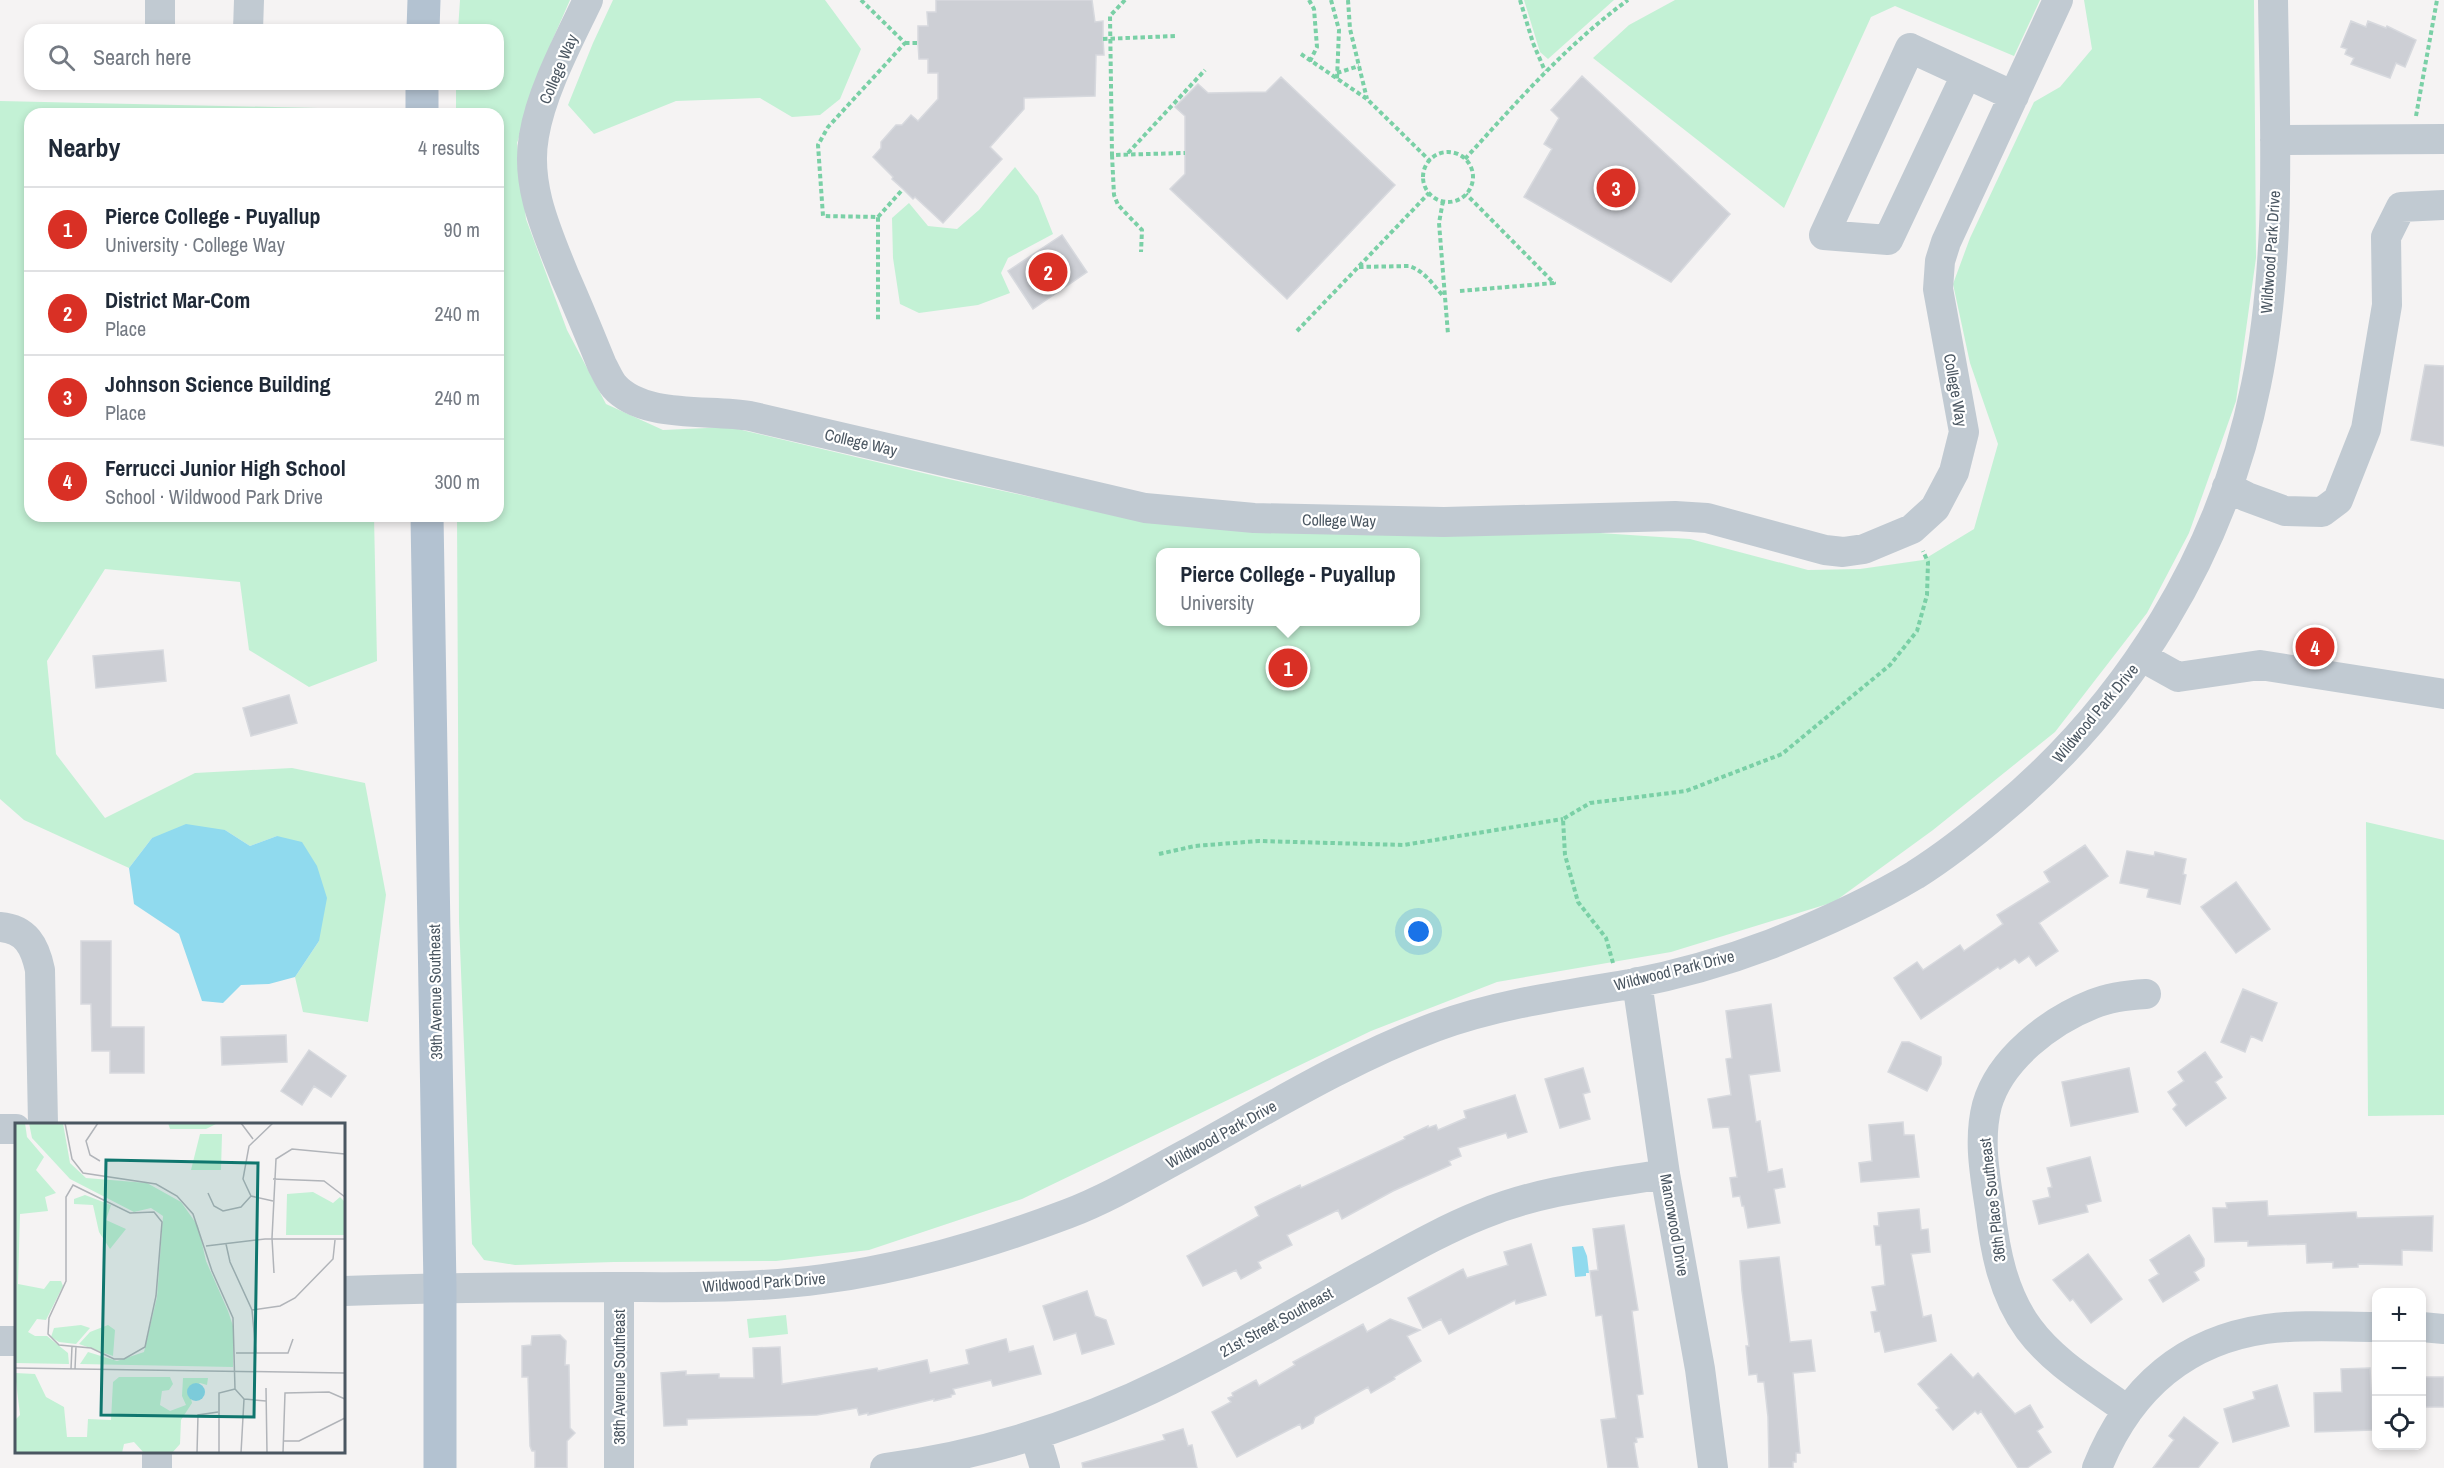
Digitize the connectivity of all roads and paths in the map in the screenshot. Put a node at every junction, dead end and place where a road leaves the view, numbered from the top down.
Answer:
1 (160, 0) edge
2 (249, 0) edge
3 (424, 0) edge
4 (588, 0) edge
5 (861, 0) edge
6 (1125, 0) edge
7 (1309, 0) edge
8 (1331, 0) edge
9 (1348, 0) edge
10 (1520, 0) edge
11 (1628, 0) edge
12 (2058, 0) edge
13 (2273, 0) edge
14 (2437, 0) edge
15 (160, 24) edge
16 (248, 24) edge
17 (423, 24) edge
18 (1175, 36) dead end
19 (1109, 38) junction
20 (1103, 39) dead end
21 (904, 43) junction
22 (918, 43) dead end
23 (1301, 54) dead end
24 (1310, 61) junction
25 (1359, 66) junction
26 (1205, 70) dead end
27 (1545, 71) junction
28 (1337, 73) junction
29 (1966, 75) junction
30 (1337, 79) junction
31 (422, 90) edge
32 (2014, 96) junction
33 (1367, 99) junction
34 (422, 108) edge
35 (2415, 122) dead end
36 (2444, 139) edge
37 (2275, 140) junction
38 (1185, 153) dead end
39 (1127, 154) junction
40 (1112, 155) junction
41 (1465, 159) junction
42 (1430, 160) junction
43 (903, 189) dead end
44 (1429, 193) junction
45 (1466, 194) junction
46 (1443, 201) junction
47 (2444, 205) edge
48 (878, 217) junction
49 (1141, 252) dead end
50 (1358, 267) junction
51 (1460, 291) dead end
52 (1445, 299) junction
53 (878, 322) dead end
54 (1297, 331) dead end
55 (1448, 334) dead end
56 (2227, 487) junction
57 (427, 522) edge
58 (1912, 529) junction
59 (2142, 657) junction
60 (2444, 694) edge
61 (1563, 819) junction
62 (1159, 854) dead end
63 (0, 927) edge
64 (1628, 984) junction
65 (2146, 994) dead end
66 (43, 1123) edge
67 (1665, 1174) junction
68 (619, 1287) junction
69 (440, 1288) junction
70 (345, 1291) edge
71 (2372, 1327) edge
72 (2426, 1327) edge
73 (2444, 1329) edge
74 (2127, 1410) junction
75 (1035, 1435) junction
76 (440, 1468) edge
77 (619, 1468) edge
78 (885, 1468) edge
79 (1045, 1468) edge
80 (1713, 1468) edge
81 (2097, 1468) edge

1 - 15 street
2 - 16 street
3 - 17 main road
4 - 58 street, College Way
5 - 21 path
6 - 19 path
7 - 24 path
8 - 28 path
9 - 25 path
10 - 27 path
11 - 27 path
12 - 32 street, College Way
13 - 37 street, Wildwood Park Drive
14 - 35 path
18 - 19 path
19 - 20 path
19 - 40 path
21 - 22 path
21 - 48 path
23 - 24 path
24 - 30 path
25 - 28 path
25 - 33 path
26 - 39 path
27 - 41 path
28 - 30 path
29 - 29 street
29 - 32 street
30 - 33 path
31 - 34 main road
32 - 58 street, College Way
33 - 42 path
36 - 37 street
37 - 56 street, Wildwood Park Drive
38 - 39 path
39 - 40 path
40 - 49 path
41 - 42 path
41 - 45 path
42 - 44 path
43 - 48 path
44 - 46 path
44 - 50 path
45 - 46 path
45 - 51 path
46 - 52 path
47 - 56 street
48 - 53 path
50 - 52 path
50 - 54 path
52 - 55 path
56 - 59 street, Wildwood Park Drive
57 - 69 main road, 39th Avenue Southeast
58 - 61 path
59 - 60 street
59 - 64 street, Wildwood Park Drive
61 - 62 path
61 - 64 path
63 - 66 street
64 - 67 street, Manorwood Drive
64 - 68 street, Wildwood Park Drive
65 - 74 street, 36th Place Southeast
67 - 75 street, 21st Street Southeast
67 - 80 street, Manorwood Drive
68 - 69 street, Wildwood Park Drive
68 - 77 street, 38th Avenue Southeast
69 - 70 street, Wildwood Park Drive
69 - 76 main road, 39th Avenue Southeast
71 - 74 street
72 - 73 street
74 - 81 street
75 - 78 street, 21st Street Southeast
75 - 79 street

